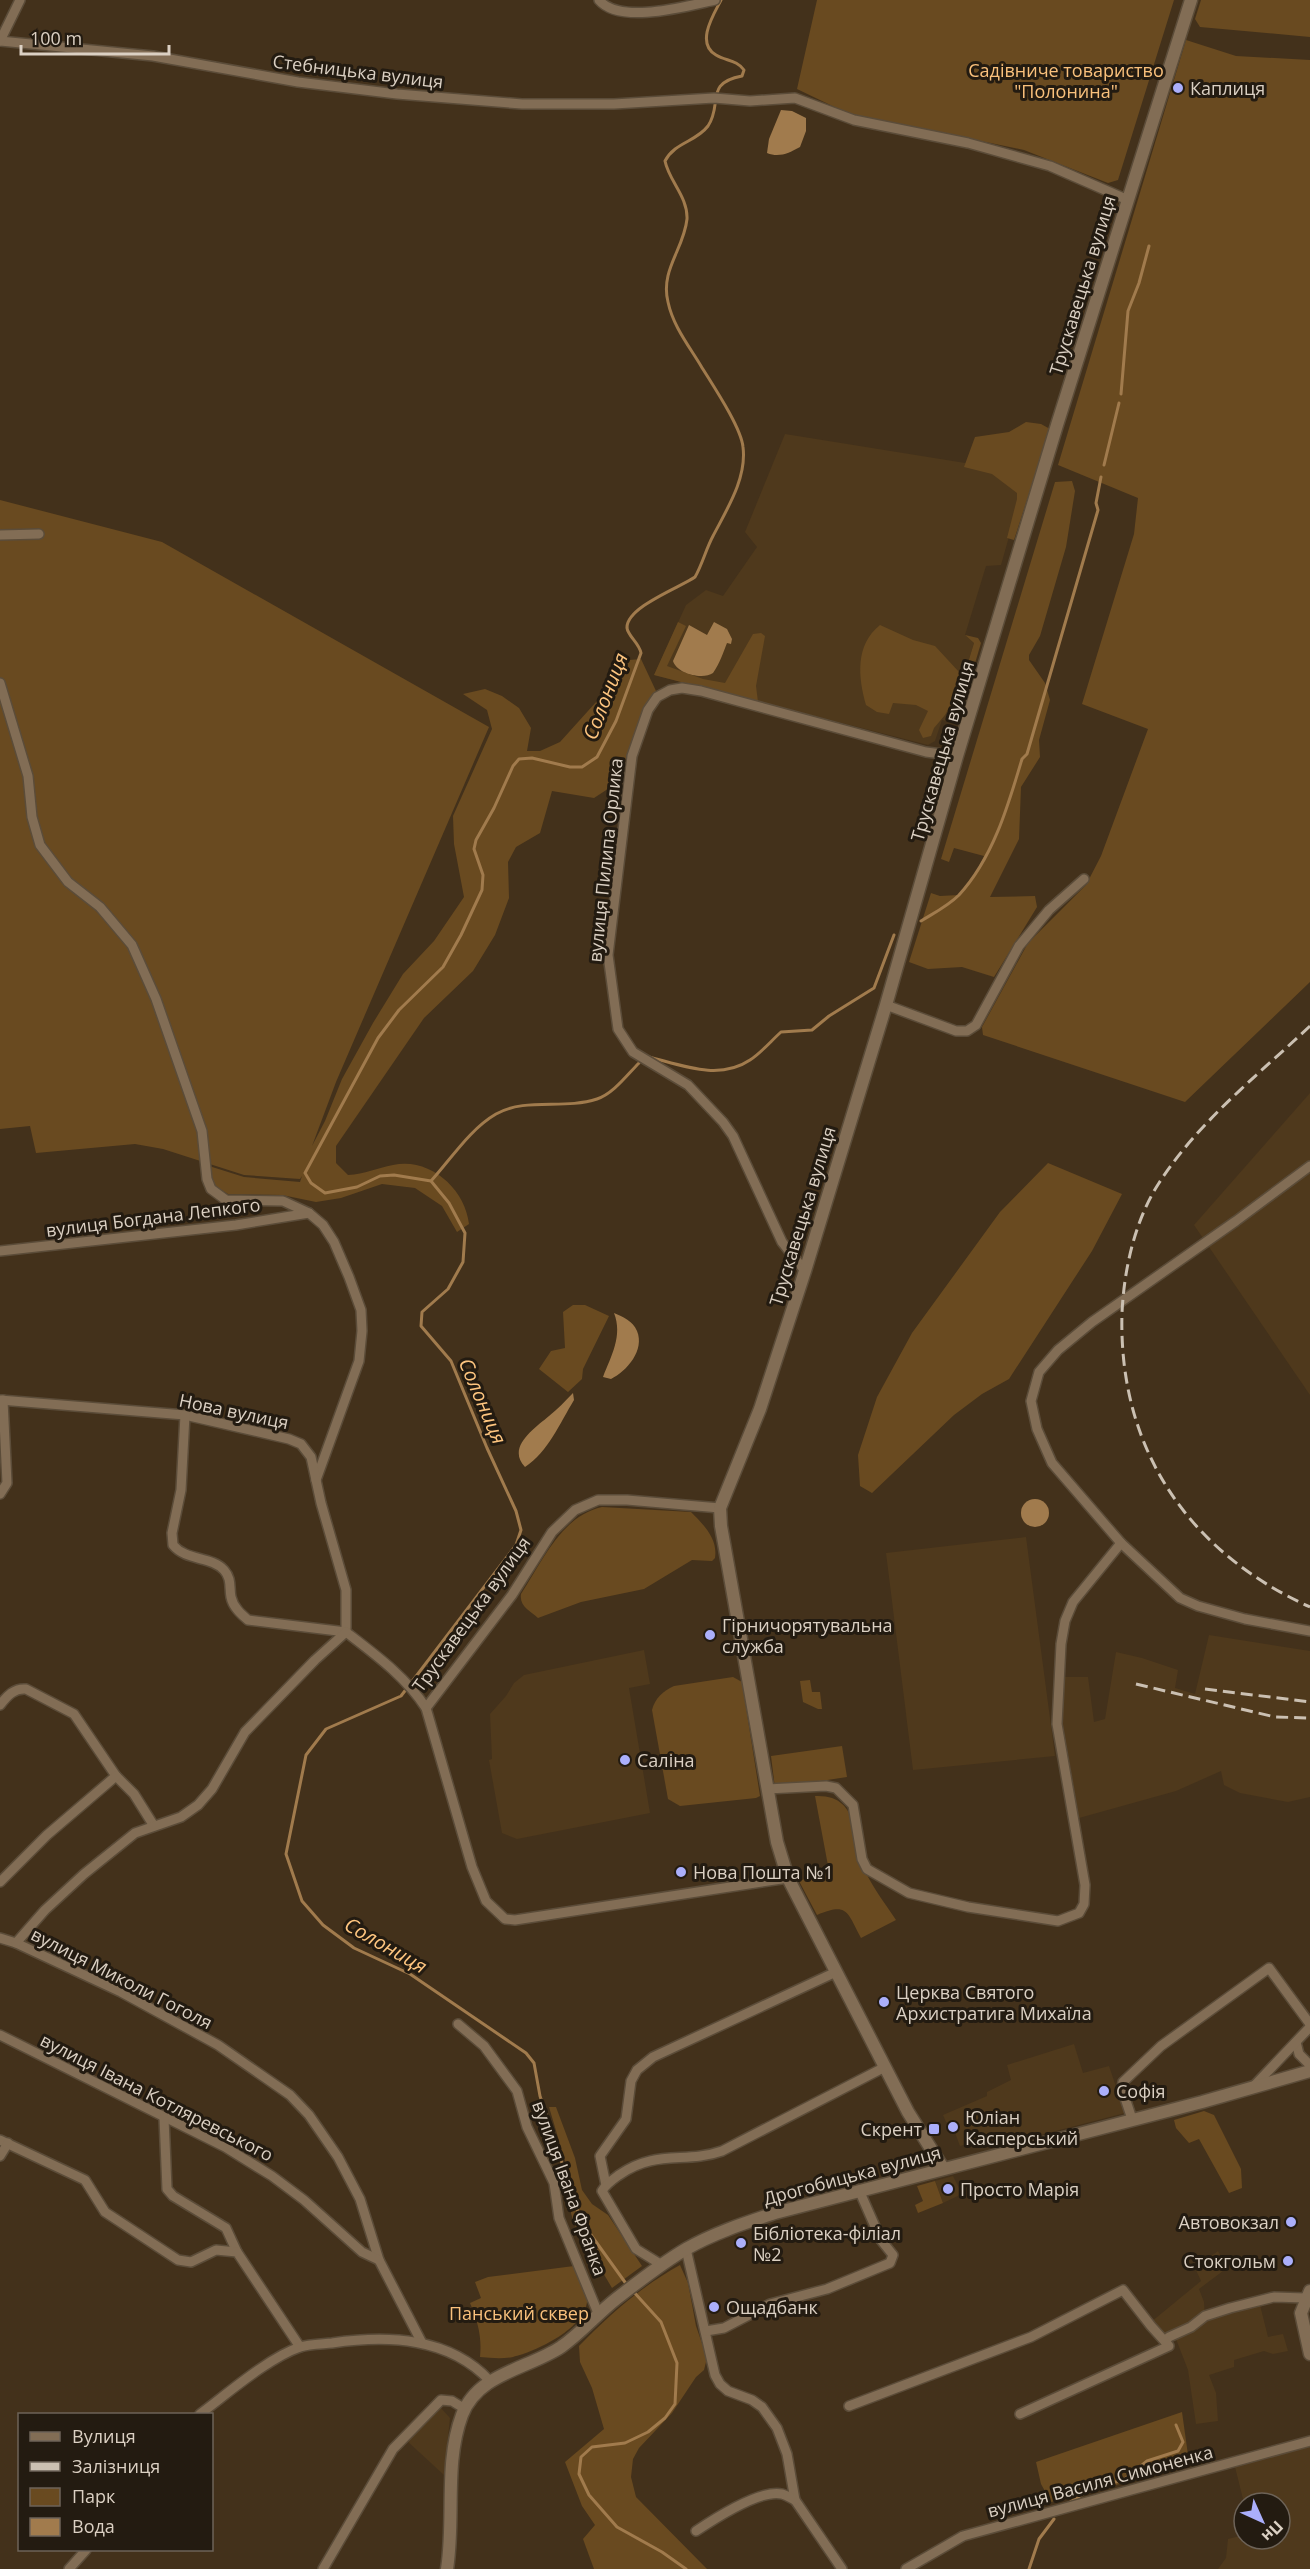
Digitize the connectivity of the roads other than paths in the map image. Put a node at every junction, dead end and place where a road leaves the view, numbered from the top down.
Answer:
1 (20, 0) edge
2 (599, 0) edge
3 (715, 0) edge
4 (1191, 0) edge
5 (0, 41) edge
6 (1128, 200) junction
7 (39, 534) dead end
8 (0, 535) edge
9 (0, 683) edge
10 (957, 756) junction
11 (1084, 879) dead end
12 (886, 1005) junction
13 (1310, 1166) edge
14 (309, 1213) junction
15 (0, 1251) edge
16 (805, 1271) junction
17 (1, 1400) edge
18 (185, 1415) junction
19 (316, 1480) junction
20 (0, 1494) edge
21 (720, 1508) junction
22 (1121, 1543) junction
23 (1310, 1631) edge
24 (346, 1632) junction
25 (0, 1705) edge
26 (426, 1708) junction
27 (116, 1776) junction
28 (767, 1789) junction
29 (154, 1826) junction
30 (788, 1878) junction
31 (0, 1882) edge
32 (0, 1938) edge
33 (16, 1943) junction
34 (836, 1972) junction
35 (458, 2024) dead end
36 (1310, 2025) edge
37 (0, 2035) edge
38 (1296, 2042) junction
39 (1310, 2065) edge
40 (885, 2067) junction
41 (1310, 2071) edge
42 (1253, 2087) junction
43 (164, 2118) junction
44 (1132, 2119) junction
45 (4, 2141) edge
46 (0, 2156) edge
47 (943, 2168) junction
48 (606, 2185) junction
49 (859, 2190) junction
50 (686, 2249) junction
51 (237, 2252) junction
52 (379, 2260) junction
53 (662, 2265) junction
54 (1308, 2294) edge
55 (598, 2313) junction
56 (706, 2331) junction
57 (1165, 2341) junction
58 (422, 2343) junction
59 (300, 2347) junction
60 (1310, 2354) edge
61 (490, 2381) junction
62 (849, 2406) dead end
63 (465, 2409) junction
64 (203, 2413) edge
65 (1020, 2414) dead end
66 (1310, 2441) edge
67 (795, 2500) junction
68 (696, 2531) dead end
69 (85, 2551) edge
70 (69, 2569) edge
71 (323, 2569) edge
72 (447, 2569) edge
73 (842, 2569) edge
74 (906, 2569) edge

1 - 5 street
2 - 3 street
4 - 6 street, Трускавецька вулиця
5 - 6 street, Стебницька вулиця
6 - 10 street, Трускавецька вулиця
7 - 8 street
9 - 14 street
10 - 12 street, Трускавецька вулиця
10 - 16 street, вулиця Пилипа Орлика
11 - 12 street
12 - 16 street, Трускавецька вулиця
13 - 22 street
14 - 15 street, вулиця Богдана Лепкого
14 - 19 street
16 - 21 street, Трускавецька вулиця
17 - 18 street, Нова вулиця
17 - 20 street
18 - 19 street, Нова вулиця
18 - 24 street
19 - 24 street, Нова вулиця
21 - 26 street, Трускавецька вулиця
21 - 28 street, Трускавецька вулиця
22 - 23 street
22 - 28 street
24 - 26 street
24 - 29 street
25 - 27 street
26 - 30 street, Трускавецька вулиця
27 - 29 street
27 - 31 street
28 - 30 street, Трускавецька вулиця
29 - 33 street
30 - 34 street, Трускавецька вулиця
32 - 33 street, вулиця Миколи Гоголя
33 - 52 street, вулиця Миколи Гоголя
34 - 40 street, Трускавецька вулиця
34 - 48 street
35 - 55 street, вулиця Івана Франка
36 - 38 street
36 - 44 street
37 - 43 street, вулиця Івана Котляревського
38 - 39 street
38 - 42 street
40 - 47 street, Трускавецька вулиця
40 - 48 street
41 - 42 street, Дрогобицька вулиця
42 - 44 street, Дрогобицька вулиця
43 - 51 street
43 - 52 street, вулиця Івана Котляревського
44 - 47 street, Дрогобицька вулиця
45 - 46 street
45 - 51 street
47 - 49 street, Дрогобицька вулиця
48 - 53 street
49 - 50 street, Дрогобицька вулиця
49 - 56 street
50 - 53 street, Дрогобицька вулиця
50 - 56 street
51 - 59 street
52 - 58 street, вулиця Миколи Гоголя
53 - 55 street, Дрогобицька вулиця
54 - 57 street
54 - 60 street
55 - 61 street, Дрогобицька вулиця
56 - 67 street
57 - 62 street
57 - 65 street
58 - 59 street
58 - 61 street
59 - 64 street
61 - 63 street
63 - 71 street
63 - 72 street
66 - 74 street, вулиця Василя Симоненка
67 - 68 street
67 - 73 street
69 - 70 street

